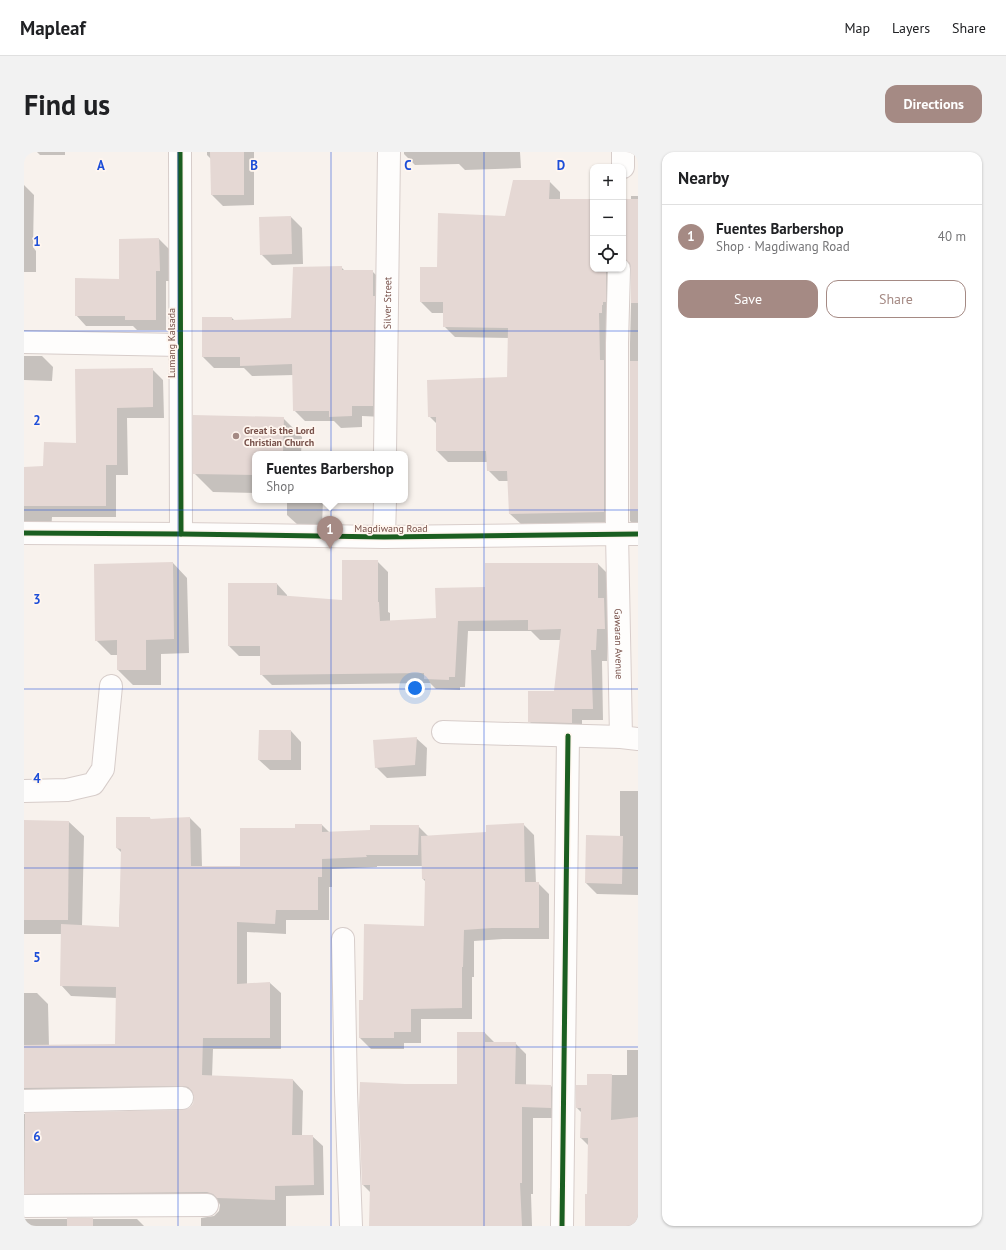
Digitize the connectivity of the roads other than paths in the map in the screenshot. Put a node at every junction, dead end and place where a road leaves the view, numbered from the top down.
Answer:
1 (180, 152) edge
2 (389, 152) edge
3 (623, 152) edge
4 (623, 164) edge
5 (619, 272) edge
6 (24, 342) edge
7 (180, 345) junction
8 (385, 451) edge
9 (385, 503) edge
10 (24, 533) edge
11 (181, 534) junction
12 (628, 534) edge
13 (384, 537) junction
14 (111, 686) dead end
15 (443, 732) dead end
16 (568, 736) junction
17 (630, 738) edge
18 (24, 791) edge
19 (343, 939) dead end
20 (182, 1098) dead end
21 (24, 1100) edge
22 (207, 1204) dead end
23 (24, 1206) edge
24 (351, 1226) edge
25 (562, 1226) edge

1 - 7 street, Lumang Kalsada
2 - 8 street, Silver Street
3 - 4 street
5 - 12 street, Gawaran Avenue
6 - 7 street
7 - 11 street, Lumang Kalsada
9 - 13 street
10 - 11 street, Magdiwang Road
11 - 13 street, Magdiwang Road
12 - 13 street, Magdiwang Road
12 - 17 street, Gawaran Avenue
14 - 18 street
15 - 16 street
16 - 17 street
16 - 25 street
19 - 24 street
20 - 21 street
22 - 23 street

